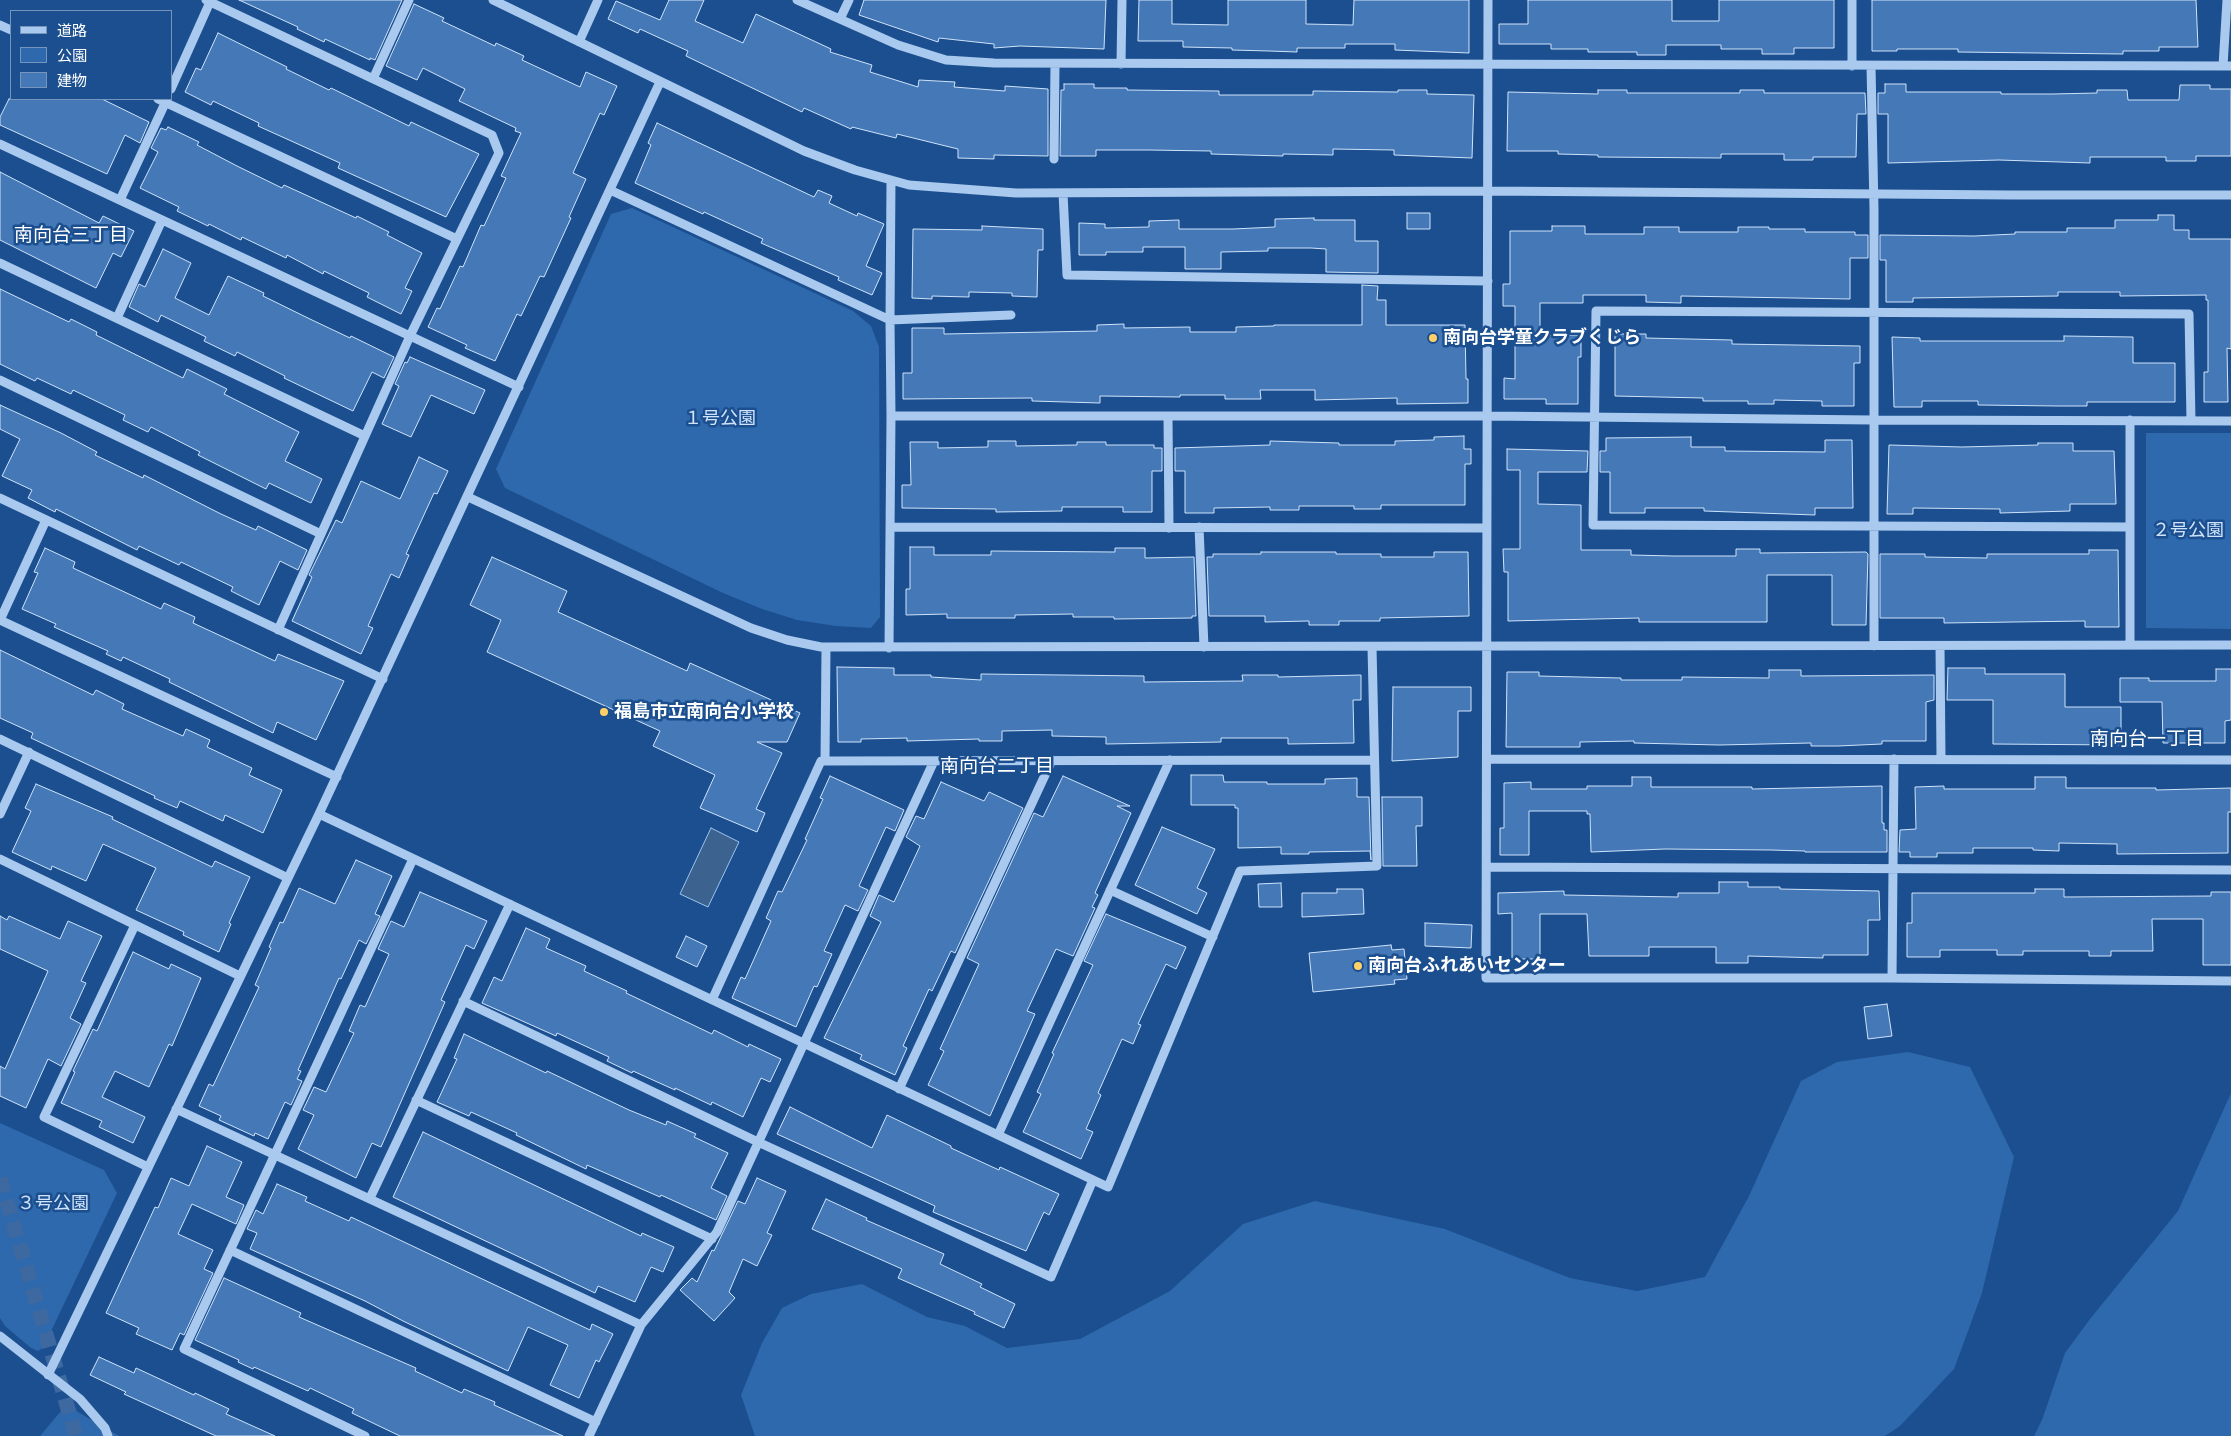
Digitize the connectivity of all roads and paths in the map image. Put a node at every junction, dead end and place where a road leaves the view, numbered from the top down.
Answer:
1 (409, 0) edge
2 (493, 0) edge
3 (598, 0) edge
4 (797, 0) edge
5 (849, 0) edge
6 (1122, 0) edge
7 (1488, 0) edge
8 (1852, 0) edge
9 (2227, 0) edge
10 (208, 1) edge
11 (840, 19) junction
12 (579, 42) junction
13 (1055, 64) junction
14 (1121, 64) junction
15 (1488, 65) junction
16 (1852, 66) junction
17 (1871, 66) junction
18 (2227, 66) edge
19 (374, 79) junction
20 (660, 82) junction
21 (172, 87) edge
22 (163, 100) edge
23 (0, 144) edge
24 (1054, 159) dead end
25 (891, 180) junction
26 (610, 190) junction
27 (1488, 191) junction
28 (1063, 193) junction
29 (1873, 194) junction
30 (2231, 195) edge
31 (120, 200) junction
32 (162, 220) junction
33 (457, 240) junction
34 (0, 263) edge
35 (1488, 281) junction
36 (1874, 314) junction
37 (1010, 315) dead end
38 (117, 318) junction
39 (890, 320) junction
40 (410, 336) junction
41 (0, 380) edge
42 (519, 387) junction
43 (892, 416) junction
44 (1168, 416) junction
45 (1488, 416) junction
46 (1593, 417) junction
47 (1873, 420) junction
48 (2130, 420) junction
49 (2191, 421) junction
50 (2231, 421) edge
51 (366, 436) junction
52 (468, 497) junction
53 (0, 498) edge
54 (46, 520) junction
55 (890, 527) junction
56 (1873, 527) junction
57 (2129, 527) junction
58 (1169, 528) junction
59 (1200, 528) junction
60 (1487, 528) junction
61 (321, 534) junction
62 (0, 620) edge
63 (278, 630) junction
64 (2231, 645) edge
65 (1874, 646) junction
66 (1940, 646) junction
67 (2130, 646) junction
68 (826, 647) junction
69 (1204, 647) junction
70 (1372, 647) junction
71 (1487, 647) junction
72 (889, 648) junction
73 (382, 679) junction
74 (0, 738) edge
75 (29, 752) junction
76 (1487, 759) junction
77 (1894, 759) junction
78 (1941, 759) junction
79 (1052, 760) junction
80 (1170, 760) junction
81 (1374, 760) junction
82 (2231, 760) edge
83 (825, 761) junction
84 (934, 761) junction
85 (336, 777) junction
86 (0, 814) edge
87 (319, 814) junction
88 (414, 858) junction
89 (0, 859) edge
90 (1487, 867) junction
91 (1893, 868) junction
92 (2231, 870) edge
93 (288, 878) junction
94 (1110, 890) junction
95 (510, 904) junction
96 (135, 925) junction
97 (1213, 937) junction
98 (240, 976) junction
99 (1892, 978) junction
100 (2231, 981) edge
101 (712, 1000) junction
102 (463, 1001) junction
103 (804, 1043) junction
104 (899, 1088) junction
105 (416, 1100) junction
106 (176, 1109) junction
107 (998, 1135) junction
108 (758, 1142) junction
109 (275, 1155) junction
110 (148, 1168) junction
111 (1093, 1180) junction
112 (370, 1198) junction
113 (712, 1239) junction
114 (230, 1250) junction
115 (640, 1325) junction
116 (0, 1336) edge
117 (48, 1375) junction
118 (596, 1422) junction
119 (108, 1436) edge
120 (363, 1436) edge
121 (589, 1436) edge

1 - 19 street
2 - 12 street
3 - 12 street
4 - 11 street
5 - 11 street
6 - 14 street
7 - 15 street
8 - 16 street
9 - 18 street
10 - 19 street
10 - 21 street
11 - 13 street
12 - 20 street
13 - 14 street
13 - 24 street
14 - 15 street
15 - 16 street
15 - 27 street
16 - 17 street
17 - 18 street
17 - 29 street
19 - 33 street
20 - 25 street
20 - 26 street
22 - 31 street
22 - 33 street
23 - 31 street
25 - 28 street
25 - 39 street
26 - 39 street
26 - 42 street
27 - 28 street
27 - 29 street
27 - 35 street
28 - 35 street
29 - 30 street
29 - 36 street
31 - 32 street
32 - 38 street
32 - 40 street
33 - 40 street
34 - 38 street
35 - 45 street
36 - 46 street
36 - 47 street
36 - 49 street
37 - 39 street
38 - 51 street
39 - 43 street
40 - 42 street
40 - 51 street
41 - 61 street
42 - 52 street
43 - 44 street
43 - 55 street
44 - 45 street
44 - 58 street
45 - 46 street
45 - 60 street
46 - 47 street
46 - 56 street
47 - 48 street
47 - 56 street
48 - 49 street
48 - 57 street
49 - 50 street
51 - 61 street
52 - 68 street
52 - 73 street
53 - 54 street
54 - 62 street
54 - 63 street
55 - 58 street
55 - 72 street
56 - 57 street
56 - 65 street
57 - 67 street
58 - 59 street
59 - 60 street
59 - 69 street
60 - 71 street
61 - 63 street
62 - 85 street
63 - 73 street
64 - 67 street
65 - 66 street
65 - 71 street
66 - 67 street
66 - 78 street
68 - 72 street
68 - 83 street
69 - 70 street
69 - 72 street
70 - 71 street
70 - 81 street
71 - 76 street
73 - 85 street
74 - 75 street
75 - 86 street
75 - 93 street
76 - 77 street
76 - 90 street
77 - 78 street
77 - 91 street
78 - 82 street
79 - 80 street
79 - 84 street
79 - 104 street
80 - 81 street
80 - 94 street
81 - 97 street
83 - 84 street
83 - 101 street
84 - 103 street
85 - 87 street
87 - 88 street
87 - 93 street
88 - 95 street
88 - 109 street
89 - 96 street
90 - 91 street
90 - 99 street
91 - 92 street
91 - 99 street
93 - 98 street
94 - 97 street
94 - 107 street
95 - 101 street
95 - 102 street
96 - 98 street
96 - 110 street
97 - 111 street
98 - 106 street
99 - 100 street
101 - 103 street
102 - 105 street
102 - 108 street
103 - 104 street
103 - 108 street
104 - 107 street
105 - 112 street
105 - 113 street
106 - 109 street
106 - 110 street
107 - 111 street
108 - 111 street
108 - 113 street
109 - 112 street
109 - 114 street
110 - 117 street
112 - 115 street
113 - 115 street
114 - 118 street
114 - 120 street
115 - 118 street
116 - 117 street
117 - 119 street
118 - 121 street

